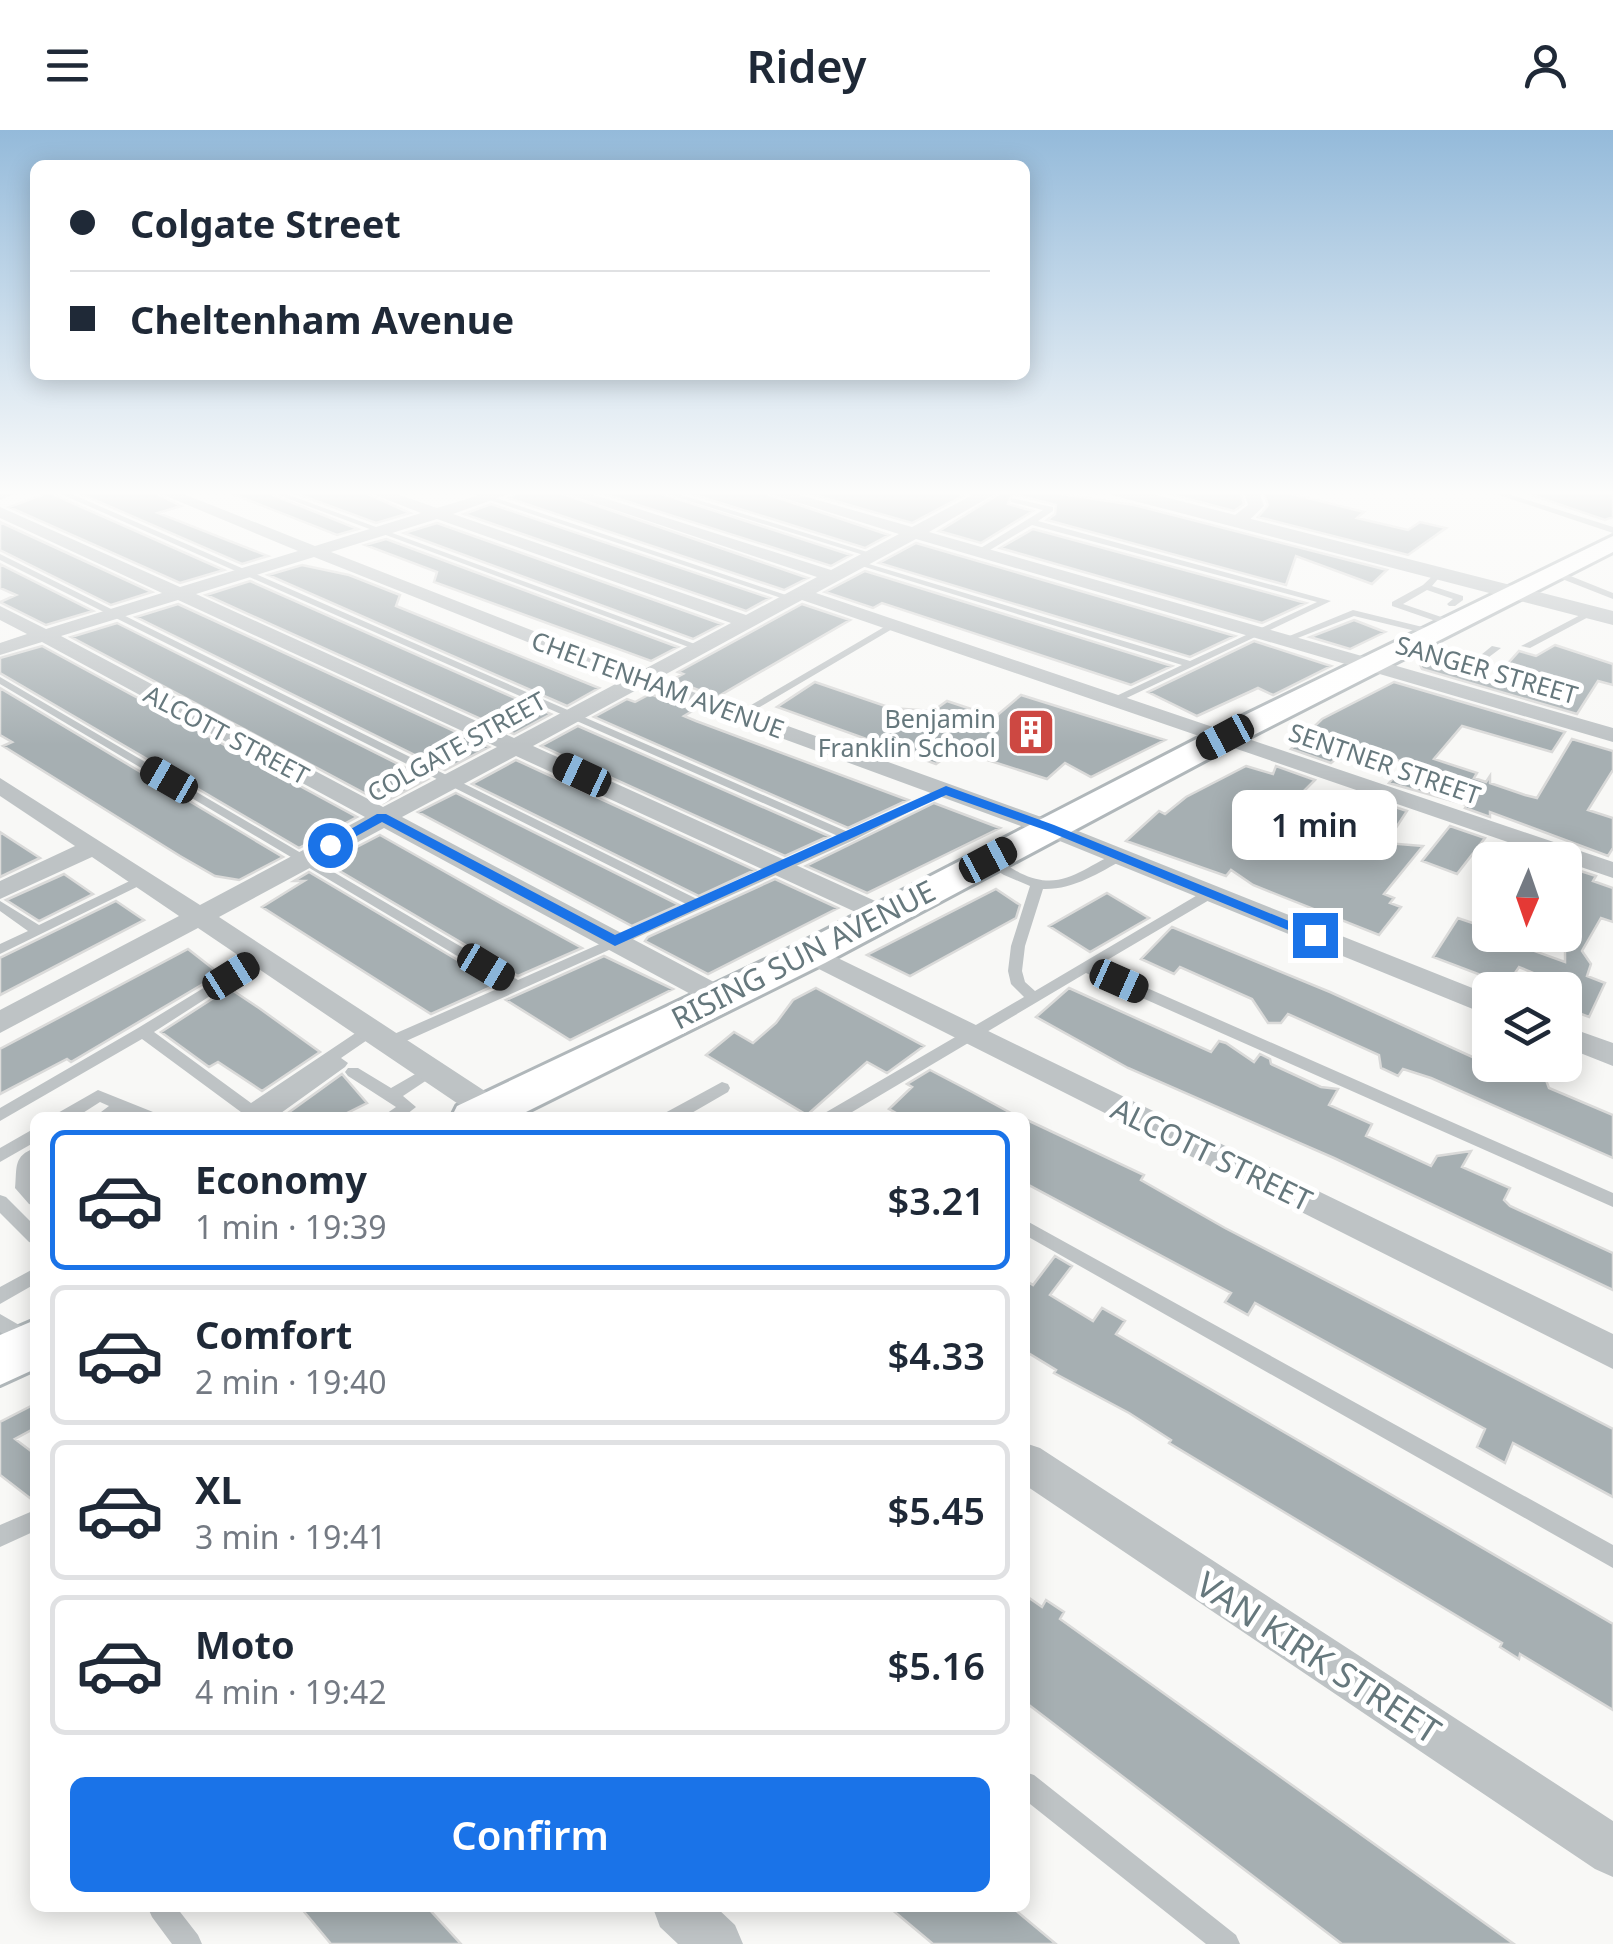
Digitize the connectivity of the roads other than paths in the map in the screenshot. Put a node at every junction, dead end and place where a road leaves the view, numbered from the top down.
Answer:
1 (38, 576) edge
2 (144, 576) edge
3 (239, 576) edge
4 (248, 576) edge
5 (373, 576) edge
6 (504, 576) edge
7 (616, 576) edge
8 (733, 576) edge
9 (830, 576) edge
10 (916, 576) edge
11 (1067, 576) edge
12 (1231, 576) edge
13 (1370, 576) edge
14 (1543, 576) edge
15 (1572, 576) edge
16 (186, 594) junction
17 (794, 595) junction
18 (1613, 596) edge
19 (1445, 606) junction
20 (0, 612) edge
21 (116, 614) junction
22 (1602, 615) edge
23 (747, 622) junction
24 (894, 625) junction
25 (1264, 633) junction
26 (45, 636) junction
27 (1287, 640) junction
28 (1526, 646) dead end
29 (698, 647) junction
30 (0, 648) edge
31 (1496, 648) dead end
32 (1374, 664) junction
33 (1192, 666) junction
34 (638, 679) junction
35 (0, 680) edge
36 (1116, 700) junction
37 (570, 714) junction
38 (739, 715) junction
39 (1613, 735) edge
40 (1225, 737) junction
41 (515, 744) junction
42 (449, 780) junction
43 (2, 789) edge
44 (946, 790) junction
45 (382, 817) junction
46 (1049, 828) junction
47 (850, 837) junction
48 (94, 846) junction
49 (1120, 856) junction
50 (304, 859) junction
51 (988, 860) junction
52 (782, 868) junction
53 (1613, 870) edge
54 (142, 879) junction
55 (1037, 886) junction
56 (0, 891) edge
57 (1210, 893) junction
58 (699, 904) junction
59 (0, 906) edge
60 (884, 915) junction
61 (199, 916) junction
62 (38, 931) junction
63 (615, 941) junction
64 (0, 950) edge
65 (812, 954) junction
66 (261, 957) junction
67 (1084, 966) junction
68 (516, 985) junction
69 (1032, 996) junction
70 (720, 997) junction
71 (1472, 999) edge
72 (0, 1022) edge
73 (143, 1032) junction
74 (968, 1033) junction
75 (380, 1036) junction
76 (1582, 1043) edge
77 (1613, 1055) edge
78 (431, 1070) junction
79 (354, 1072) dead end
80 (722, 1088) dead end
81 (391, 1096) junction
82 (124, 1104) junction
83 (72, 1112) edge
84 (111, 1112) edge
85 (140, 1112) edge
86 (271, 1112) edge
87 (399, 1112) edge
88 (486, 1112) edge
89 (493, 1112) edge
90 (680, 1112) edge
91 (838, 1112) edge
92 (0, 1115) edge
93 (30, 1137) edge
94 (0, 1156) edge
95 (30, 1157) edge
96 (30, 1195) edge
97 (1613, 1200) edge
98 (0, 1202) edge
99 (1030, 1230) edge
100 (30, 1233) edge
101 (30, 1277) edge
102 (0, 1296) edge
103 (0, 1322) edge
104 (30, 1341) edge
105 (30, 1346) edge
106 (1613, 1352) edge
107 (0, 1361) edge
108 (1030, 1465) edge
109 (30, 1522) edge
110 (0, 1536) edge
111 (1613, 1557) edge
112 (1030, 1788) edge
113 (1613, 1851) edge
114 (164, 1912) edge
115 (683, 1912) edge
116 (188, 1944) edge
117 (716, 1944) edge
118 (1227, 1944) edge

1 - 21 lane
2 - 16 street
3 - 16 street
4 - 37 lane
5 - 34 street, CHELTENHAM AVENUE
6 - 29 lane
7 - 23 street
8 - 17 lane
9 - 17 street, COLGATE STREET
10 - 33 lane
11 - 25 street, SANGER STREET
12 - 25 lane
13 - 19 street
14 - 19 main road, RISING SUN AVENUE
15 - 18 lane
16 - 21 street
16 - 41 street
17 - 23 street, COLGATE STREET
17 - 24 street, SENTNER STREET
19 - 22 street
19 - 27 lane
19 - 31 lane
19 - 32 main road, RISING SUN AVENUE
20 - 26 street, ALCOTT STREET
21 - 26 street
21 - 42 lane
22 - 28 lane
23 - 29 street, COLGATE STREET
24 - 36 street, SENTNER STREET
24 - 38 lane
25 - 27 street, SANGER STREET
25 - 33 lane
26 - 30 street
26 - 45 street, ALCOTT STREET
27 - 32 street, SANGER STREET
29 - 34 street, COLGATE STREET
32 - 39 street, SANGER STREET
32 - 40 main road, RISING SUN AVENUE
33 - 36 lane
34 - 37 street, COLGATE STREET
34 - 38 street, CHELTENHAM AVENUE
35 - 50 lane
36 - 40 street, SENTNER STREET
37 - 41 street, COLGATE STREET
37 - 47 lane
38 - 44 street, CHELTENHAM AVENUE
40 - 46 main road, RISING SUN AVENUE
40 - 53 street, SENTNER STREET
41 - 42 street, COLGATE STREET
41 - 52 street
42 - 45 street, COLGATE STREET
42 - 58 lane
43 - 48 street
44 - 46 street, CHELTENHAM AVENUE
44 - 47 lane
45 - 50 street, COLGATE STREET
45 - 63 street, ALCOTT STREET
46 - 49 street, CHELTENHAM AVENUE
46 - 51 main road, RISING SUN AVENUE
47 - 52 lane
48 - 54 street
48 - 56 street
49 - 55 lane
49 - 57 street, CHELTENHAM AVENUE
50 - 61 street, COLGATE STREET
50 - 68 lane
51 - 55 lane
51 - 60 main road, RISING SUN AVENUE
52 - 58 lane
52 - 60 street
54 - 61 street
54 - 62 lane
55 - 69 lane
57 - 67 lane
57 - 71 street, CHELTENHAM AVENUE
58 - 63 lane
59 - 62 lane
60 - 65 main road, RISING SUN AVENUE
61 - 66 street
61 - 72 street, COLGATE STREET
62 - 64 lane
63 - 68 lane
63 - 70 street, ALCOTT STREET
65 - 70 main road, RISING SUN AVENUE
65 - 74 street, ALCOTT STREET
66 - 73 lane
66 - 75 street
67 - 69 lane
67 - 97 lane
68 - 75 lane
69 - 74 lane
70 - 89 main road, RISING SUN AVENUE
73 - 75 lane
73 - 92 lane
74 - 91 lane
74 - 106 street, ALCOTT STREET
75 - 78 street
75 - 86 lane
76 - 77 street
78 - 81 lane
78 - 88 street
79 - 81 lane
80 - 90 lane
81 - 87 lane
82 - 83 lane
82 - 84 lane
82 - 85 lane
93 - 94 lane
95 - 96 lane
98 - 100 lane
99 - 111 lane
101 - 102 lane
103 - 104 lane
105 - 107 main road
108 - 113 street, VAN KIRK STREET
109 - 110 lane
112 - 118 lane
114 - 116 lane
115 - 117 street

